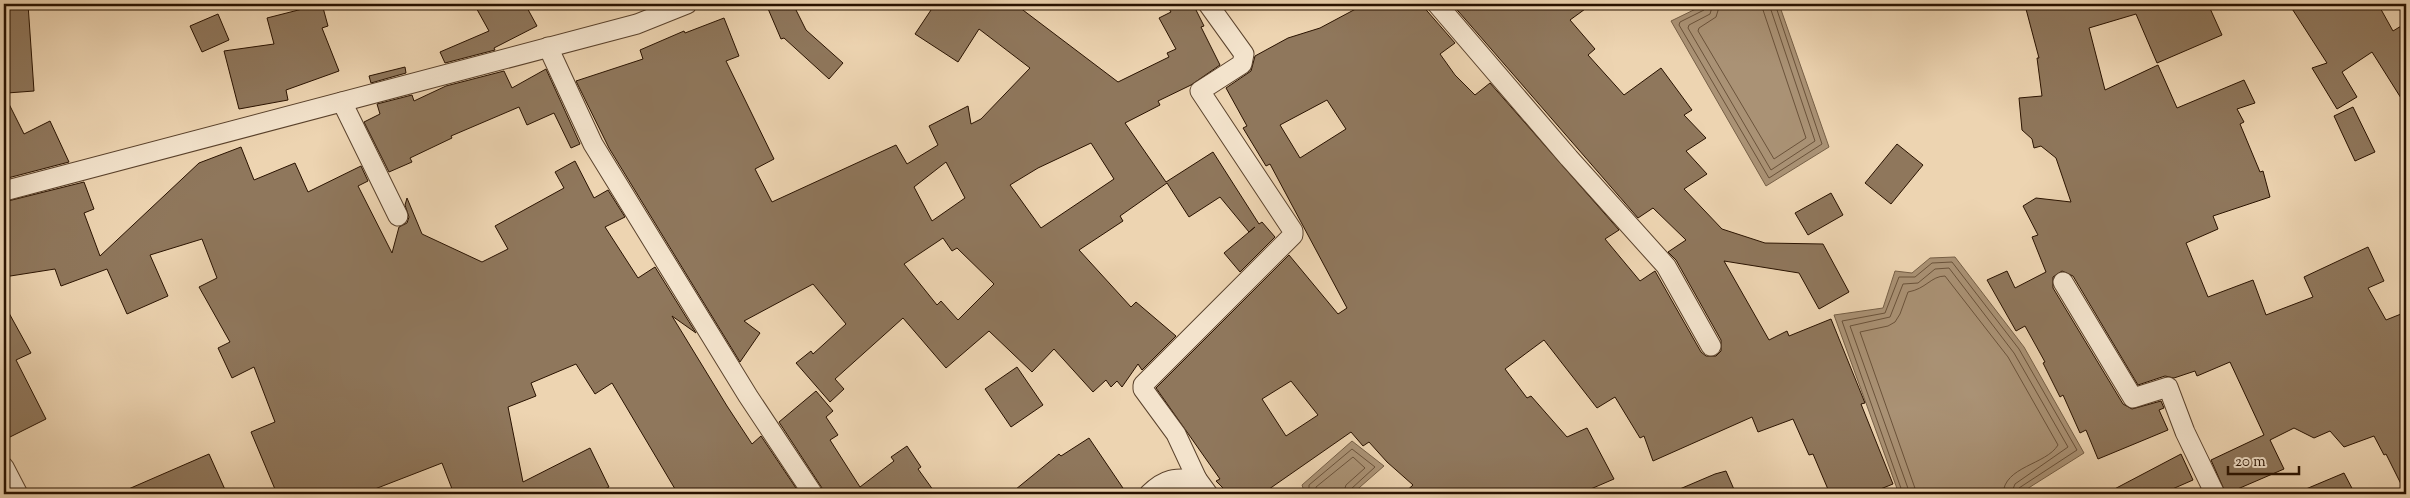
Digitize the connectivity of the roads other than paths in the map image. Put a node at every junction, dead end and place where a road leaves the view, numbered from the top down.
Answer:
1 (688, 4) edge
2 (1208, 4) edge
3 (1437, 4) edge
4 (548, 48) junction
5 (342, 102) junction
6 (4, 191) edge
7 (398, 216) dead end
8 (2063, 282) dead end
9 (1711, 346) dead end
10 (4, 467) edge
11 (1197, 479) junction
12 (18, 494) edge
13 (813, 494) edge
14 (1149, 494) edge
15 (1208, 494) edge
16 (2215, 494) edge

1 - 4 street
2 - 11 street
3 - 9 street
4 - 5 street
4 - 13 street
5 - 6 street
5 - 7 street
8 - 16 street
10 - 12 street
11 - 14 street
11 - 15 street

